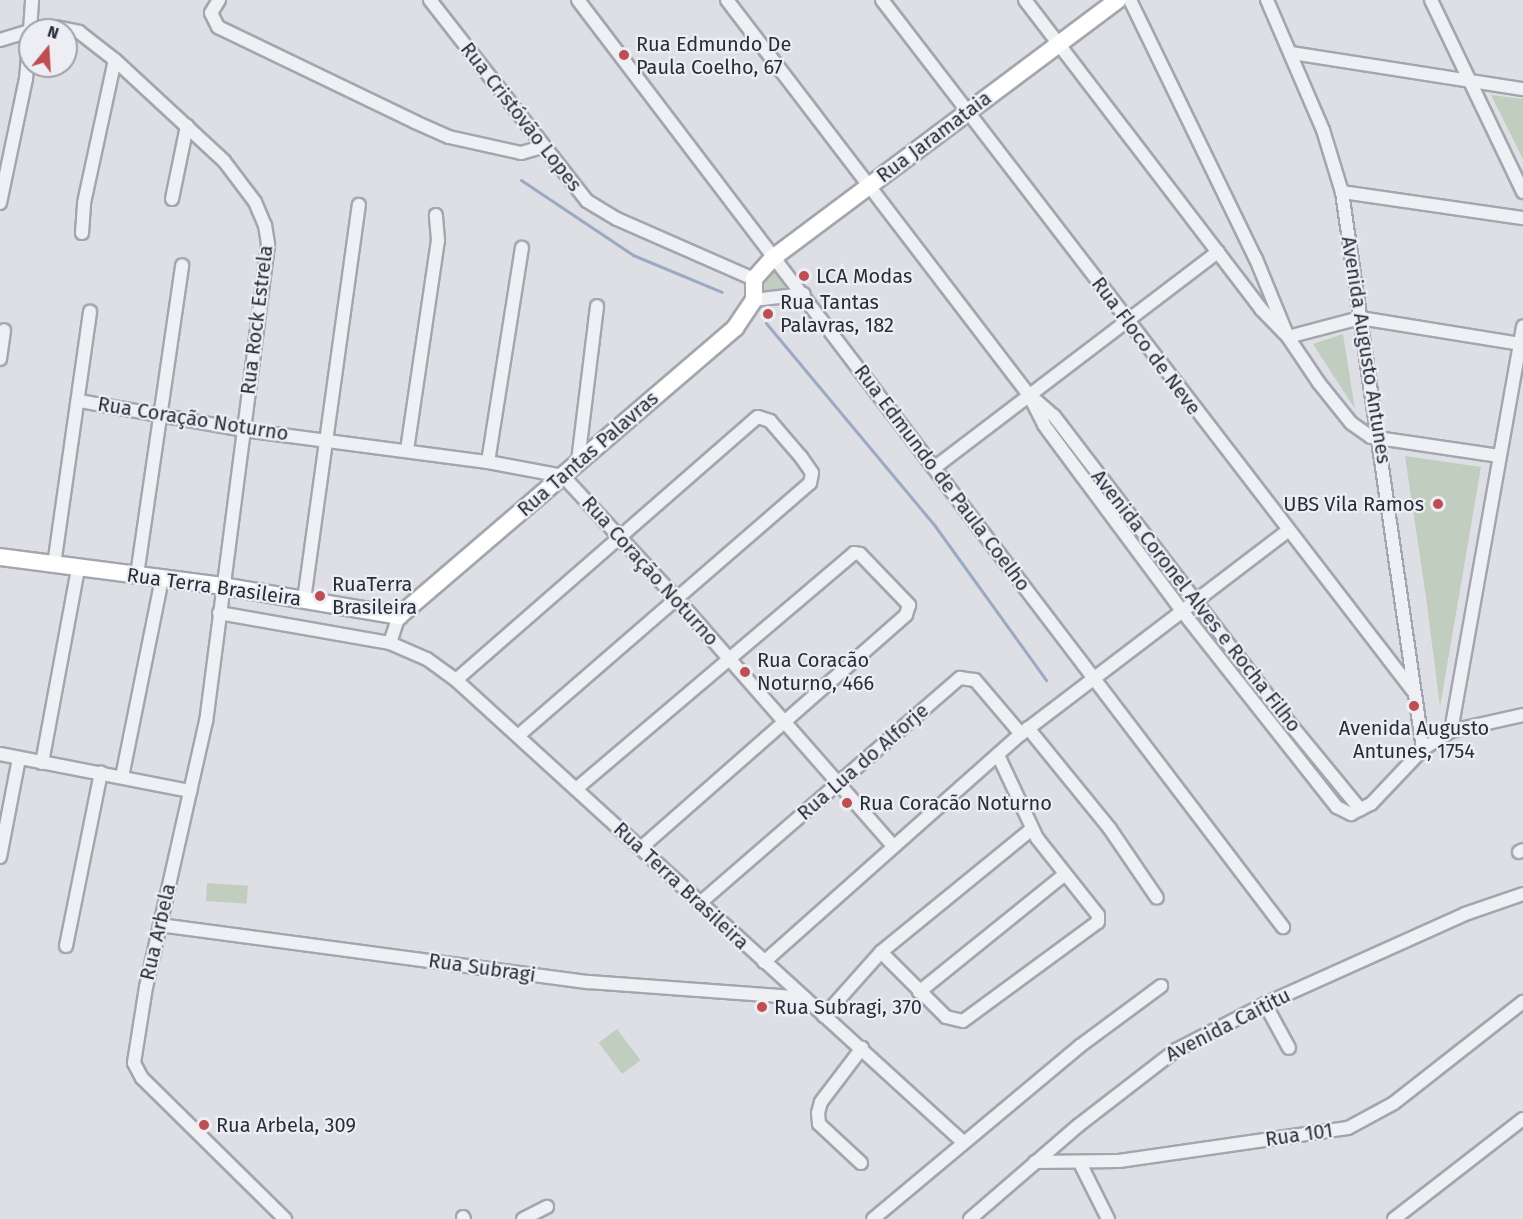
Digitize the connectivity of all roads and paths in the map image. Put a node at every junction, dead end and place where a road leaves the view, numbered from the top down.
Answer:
1 (32, 0) edge
2 (219, 0) edge
3 (430, 0) edge
4 (578, 0) edge
5 (727, 0) edge
6 (882, 0) edge
7 (1025, 0) edge
8 (1117, 0) edge
9 (1130, 0) edge
10 (1267, 0) edge
11 (1431, 0) edge
12 (31, 18) edge
13 (78, 32) edge
14 (18, 35) edge
15 (0, 40) edge
16 (1058, 43) junction
17 (1292, 53) junction
18 (115, 60) junction
19 (26, 78) edge
20 (1469, 81) junction
21 (1523, 89) edge
22 (967, 112) junction
23 (187, 126) junction
24 (542, 147) junction
25 (869, 186) junction
26 (1342, 192) junction
27 (1523, 192) edge
28 (172, 199) dead end
29 (0, 203) edge
30 (359, 206) dead end
31 (436, 215) dead end
32 (1523, 218) edge
33 (82, 233) dead end
34 (522, 248) dead end
35 (1218, 252) junction
36 (774, 257) junction
37 (182, 265) dead end
38 (754, 279) junction
39 (804, 294) junction
40 (754, 300) junction
41 (597, 306) dead end
42 (90, 312) dead end
43 (1360, 318) junction
44 (1125, 319) junction
45 (1523, 326) edge
46 (4, 330) dead end
47 (1288, 337) junction
48 (1520, 344) junction
49 (0, 359) edge
50 (1029, 395) junction
51 (79, 400) junction
52 (162, 414) junction
53 (244, 429) junction
54 (1379, 439) junction
55 (326, 440) junction
56 (406, 450) junction
57 (1498, 456) junction
58 (578, 461) junction
59 (488, 462) junction
60 (934, 468) junction
61 (563, 476) junction
62 (1287, 531) junction
63 (622, 537) junction
64 (0, 557) edge
65 (54, 565) junction
66 (78, 568) junction
67 (137, 575) junction
68 (162, 579) junction
69 (222, 586) junction
70 (676, 598) junction
71 (304, 600) junction
72 (1195, 601) junction
73 (1182, 611) junction
74 (219, 613) junction
75 (399, 616) junction
76 (390, 643) junction
77 (729, 658) junction
78 (1092, 677) junction
79 (456, 680) junction
80 (1413, 691) junction
81 (1523, 715) edge
82 (784, 722) junction
83 (1024, 731) junction
84 (1450, 732) junction
85 (518, 736) junction
86 (1423, 749) junction
87 (0, 754) edge
88 (998, 755) junction
89 (19, 758) junction
90 (42, 763) junction
91 (101, 773) junction
92 (122, 777) junction
93 (838, 785) junction
94 (576, 789) junction
95 (190, 791) junction
96 (1360, 809) junction
97 (1032, 829) junction
98 (893, 846) junction
99 (640, 848) junction
100 (0, 856) edge
101 (1064, 875) junction
102 (1523, 894) edge
103 (1157, 898) dead end
104 (700, 903) junction
105 (160, 925) junction
106 (1283, 927) dead end
107 (66, 946) dead end
108 (881, 952) junction
109 (764, 962) junction
110 (1161, 986) dead end
111 (919, 992) junction
112 (804, 998) junction
113 (1523, 1002) edge
114 (1265, 1004) junction
115 (824, 1016) junction
116 (862, 1048) junction
117 (1289, 1048) dead end
118 (1523, 1119) edge
119 (1062, 1140) junction
120 (963, 1142) junction
121 (1035, 1162) junction
122 (861, 1163) dead end
123 (1075, 1163) junction
124 (547, 1207) dead end
125 (285, 1219) edge
126 (523, 1219) edge
127 (873, 1219) edge
128 (970, 1219) edge
129 (1108, 1219) edge
130 (1394, 1219) edge

1 - 12 street
2 - 24 street
3 - 24 street, Rua Cristóvão Lopes
4 - 36 street, Rua Edmundo de Paula Coelho
5 - 25 street, Avenida Coronel Alves e Rocha Filho
6 - 22 street, Rua Floco de Neve
7 - 16 street
8 - 16 street, Rua Jaramataia
9 - 47 street
10 - 17 street, Avenida Augusto Antunes
11 - 20 street
13 - 18 street, Rua Rock Estrela
14 - 15 street, Rua Rock Estrela
16 - 22 street, Rua Jaramataia
16 - 35 street
17 - 20 street
17 - 26 street, Avenida Augusto Antunes
18 - 23 street, Rua Rock Estrela
18 - 33 street
19 - 29 street
20 - 21 street
20 - 27 street
22 - 25 street, Rua Jaramataia
22 - 44 street, Rua Floco de Neve
23 - 28 street
23 - 53 street, Rua Rock Estrela
24 - 38 street, Rua Cristóvão Lopes
25 - 36 street, Rua Jaramataia
25 - 50 street, Avenida Coronel Alves e Rocha Filho
26 - 32 street
26 - 43 street, Avenida Augusto Antunes
30 - 55 street
31 - 56 street
34 - 59 street
35 - 44 street
35 - 47 street
36 - 38 street, Rua Jaramataia
36 - 39 street, Rua Edmundo de Paula Coelho
37 - 52 street
38 - 40 street
39 - 40 street
39 - 60 street, Rua Edmundo de Paula Coelho
40 - 58 street, Rua Tantas Palavras
41 - 58 street
42 - 51 street
43 - 47 street
43 - 48 street
43 - 54 street, Avenida Augusto Antunes
44 - 50 street
44 - 62 street, Rua Floco de Neve
45 - 48 street
46 - 49 street
47 - 54 street
48 - 57 street
50 - 60 street
50 - 72 street, Avenida Coronel Alves e Rocha Filho
50 - 73 street, Avenida Coronel Alves e Rocha Filho
51 - 52 street, Rua Coração Noturno
51 - 65 street
52 - 53 street, Rua Coração Noturno
52 - 67 street
53 - 55 street, Rua Coração Noturno
53 - 69 street, Rua Rock Estrela
54 - 57 street
54 - 80 street, Avenida Augusto Antunes
55 - 56 street, Rua Coração Noturno
55 - 71 street
56 - 59 street, Rua Coração Noturno
57 - 84 street
58 - 61 street, Rua Tantas Palavras
59 - 61 street, Rua Coração Noturno
60 - 78 street, Rua Edmundo de Paula Coelho
61 - 63 street, Rua Coração Noturno
61 - 75 street, Rua Tantas Palavras
62 - 72 street
62 - 80 street, Rua Floco de Neve
63 - 70 street, Rua Coração Noturno
63 - 70 street
63 - 79 street
64 - 65 street, Rua Terra Brasileira
65 - 66 street, Rua Terra Brasileira
66 - 67 street, Rua Terra Brasileira
66 - 90 street
67 - 68 street, Rua Terra Brasileira
68 - 69 street, Rua Terra Brasileira
68 - 92 street
69 - 71 street, Rua Terra Brasileira
69 - 74 street, Rua Arbela
70 - 77 street, Rua Coração Noturno
70 - 85 street
71 - 75 street, Rua Terra Brasileira
72 - 73 street
72 - 96 street, Avenida Coronel Alves e Rocha Filho
73 - 78 street
73 - 96 street, Avenida Coronel Alves e Rocha Filho
74 - 76 street, Rua Terra Brasileira
74 - 95 street, Rua Arbela
75 - 76 street
76 - 79 street, Rua Terra Brasileira
77 - 82 street, Rua Coração Noturno
77 - 82 street
77 - 94 street
78 - 83 street
78 - 106 street, Rua Edmundo de Paula Coelho
79 - 85 street, Rua Terra Brasileira
80 - 86 street, Avenida Augusto Antunes
81 - 84 street
82 - 93 street, Rua Coração Noturno
82 - 99 street
83 - 88 street
83 - 93 street, Rua Lua do Alforje
83 - 103 street, Rua Lua do Alforje
84 - 86 street
85 - 94 street, Rua Terra Brasileira
86 - 96 street
87 - 89 street
88 - 97 street
88 - 98 street
89 - 90 street
89 - 100 street
90 - 91 street
91 - 92 street
91 - 107 street
92 - 95 street
93 - 98 street, Rua Coração Noturno
93 - 104 street, Rua Lua do Alforje
94 - 99 street, Rua Terra Brasileira
95 - 105 street, Rua Arbela
97 - 101 street
97 - 108 street
98 - 109 street
99 - 104 street, Rua Terra Brasileira
101 - 111 street
101 - 111 street
102 - 114 street, Avenida Caititu
104 - 109 street, Rua Terra Brasileira
105 - 112 street, Rua Subragi
105 - 125 street, Rua Arbela
108 - 111 street
108 - 115 street
109 - 112 street, Rua Terra Brasileira
110 - 120 street
112 - 115 street, Rua Terra Brasileira
113 - 123 street, Rua 101
114 - 117 street
114 - 119 street, Avenida Caititu
115 - 116 street, Rua Terra Brasileira
116 - 120 street, Rua Terra Brasileira
116 - 122 street
118 - 130 street
119 - 121 street, Avenida Caititu
119 - 123 street
120 - 127 street
121 - 123 street, Rua 101
121 - 128 street, Avenida Caititu
123 - 129 street
124 - 126 street

